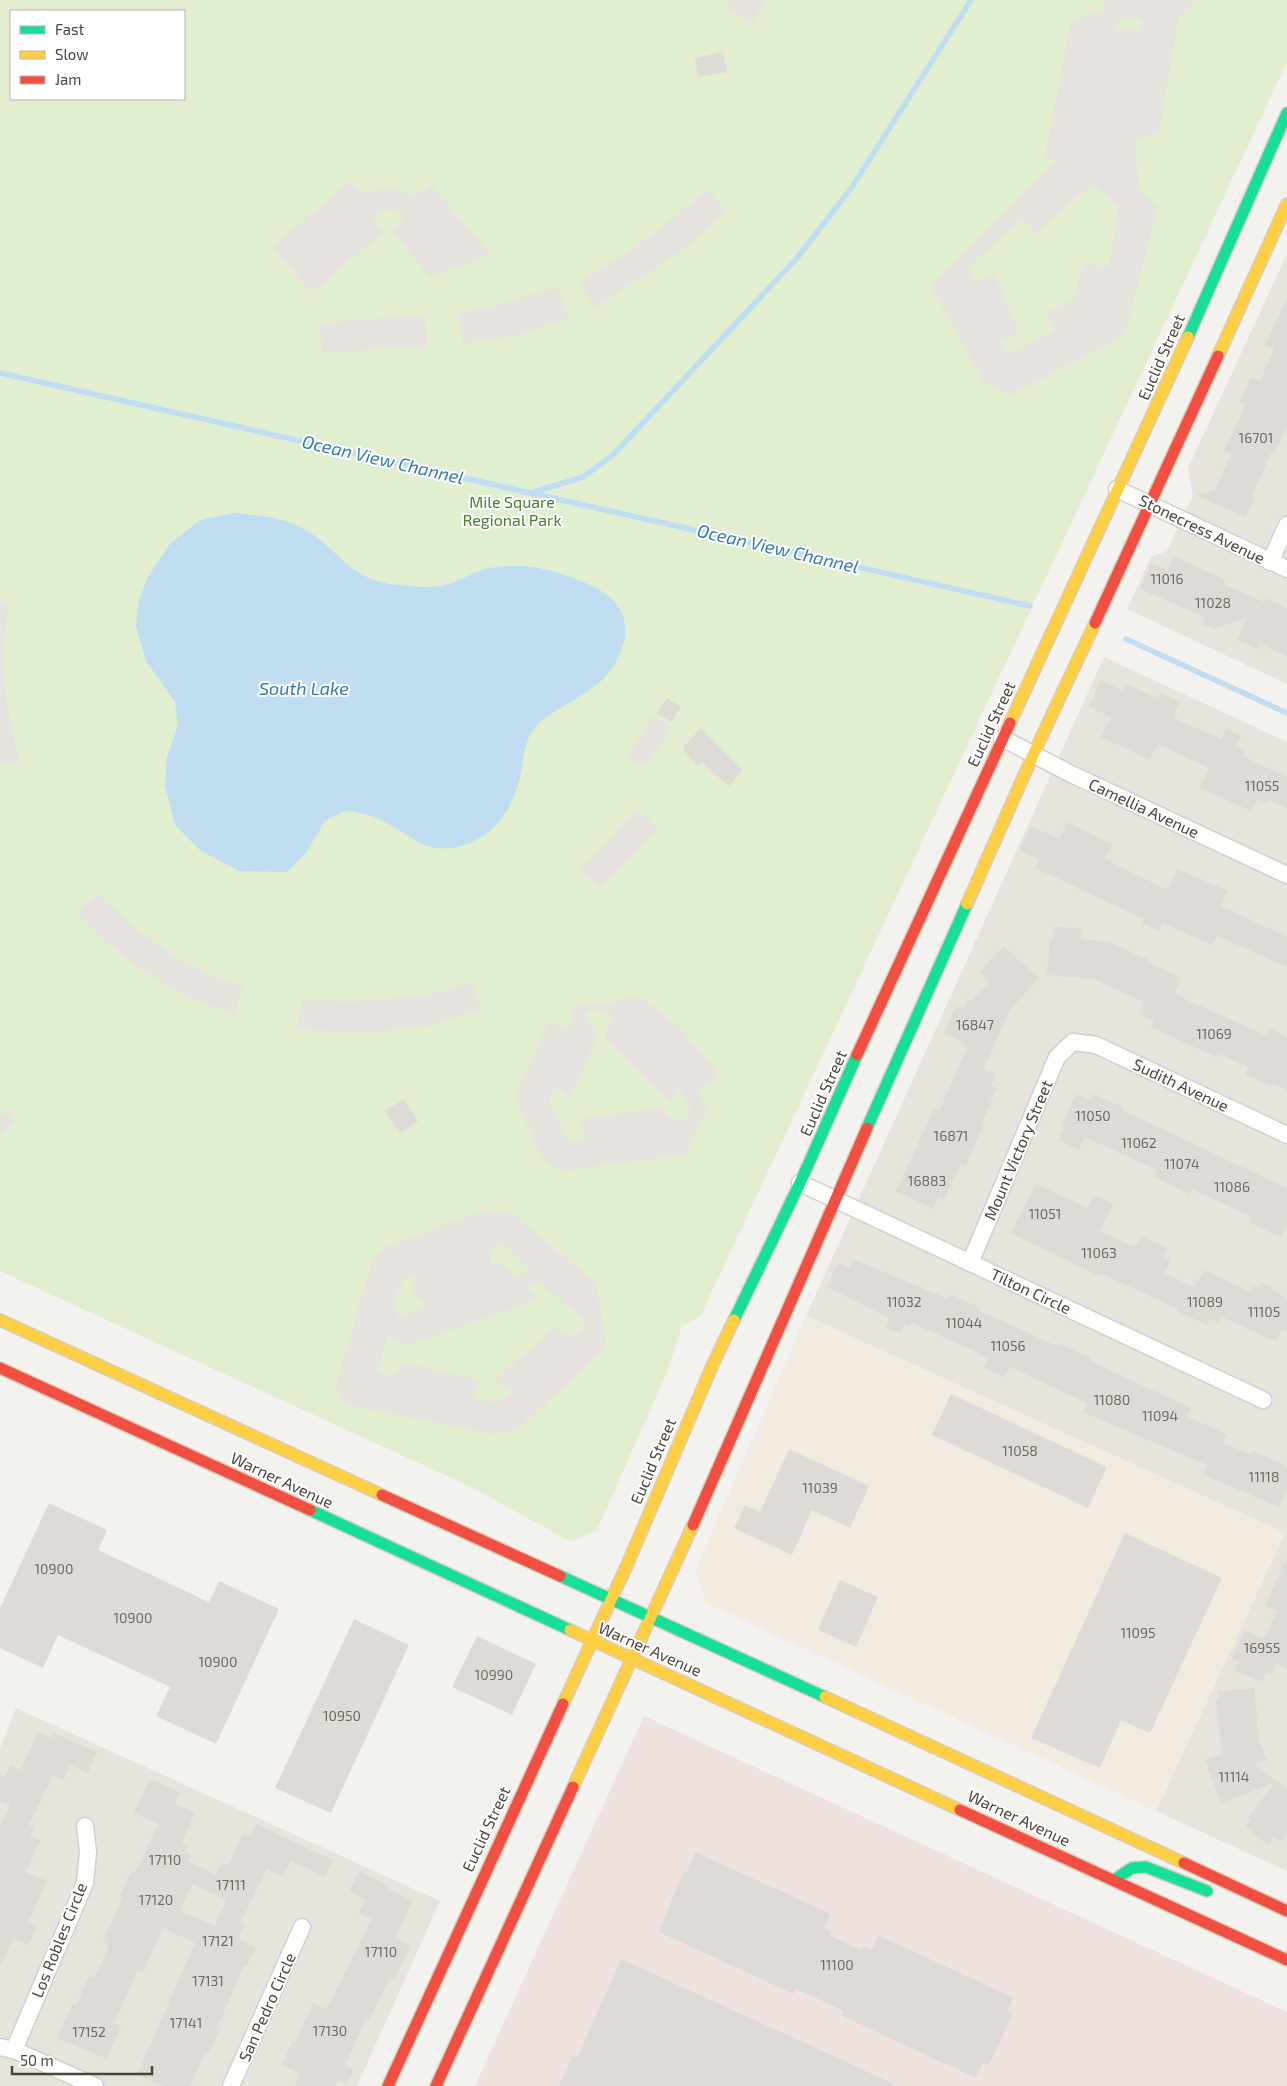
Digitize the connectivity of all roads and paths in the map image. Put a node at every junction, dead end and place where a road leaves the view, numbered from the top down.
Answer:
1 (1287, 112) edge
2 (1287, 204) edge
3 (1118, 489) junction
4 (1151, 505) junction
5 (1287, 524) edge
6 (1270, 562) junction
7 (1287, 570) edge
8 (1002, 738) junction
9 (1034, 753) junction
10 (1287, 875) edge
11 (1073, 1042) joint
12 (1287, 1135) edge
13 (800, 1183) junction
14 (836, 1200) junction
15 (970, 1263) junction
16 (0, 1320) edge
17 (0, 1368) edge
18 (1263, 1400) dead end
19 (611, 1599) junction
20 (652, 1617) junction
21 (592, 1640) junction
22 (633, 1658) junction
23 (85, 1826) dead end
24 (1114, 1880) junction
25 (1240, 1890) junction
26 (1287, 1910) edge
27 (302, 1927) dead end
28 (1287, 1960) edge
29 (7, 2048) edge
30 (94, 2086) edge
31 (231, 2086) edge
32 (388, 2086) edge
33 (436, 2086) edge

1 - 3 main road, Euclid Street
2 - 4 main road
3 - 4 street, Stonecress Avenue
3 - 8 main road, Euclid Street
4 - 6 street, Stonecress Avenue
4 - 9 main road
5 - 6 street
6 - 7 street, Stonecress Avenue
8 - 9 street, Camellia Avenue
8 - 13 main road, Euclid Street
9 - 10 street, Camellia Avenue
9 - 14 main road
11 - 12 street, Sudith Avenue
11 - 15 street, Mount Victory Street
13 - 14 street, Tilton Circle
13 - 19 main road, Euclid Street
14 - 15 street, Tilton Circle
14 - 20 main road
15 - 18 street, Tilton Circle
16 - 19 main road, Warner Avenue
17 - 21 main road, Warner Avenue
19 - 20 main road, Warner Avenue
19 - 21 main road, Euclid Street
20 - 22 main road
20 - 25 main road, Warner Avenue
21 - 22 main road, Warner Avenue
21 - 32 main road, Euclid Street
22 - 24 main road, Warner Avenue
22 - 33 main road
23 - 29 street, Los Robles Circle
24 - 25 main road
24 - 28 main road, Warner Avenue
25 - 26 main road, Warner Avenue
27 - 31 street, San Pedro Circle
29 - 30 street

